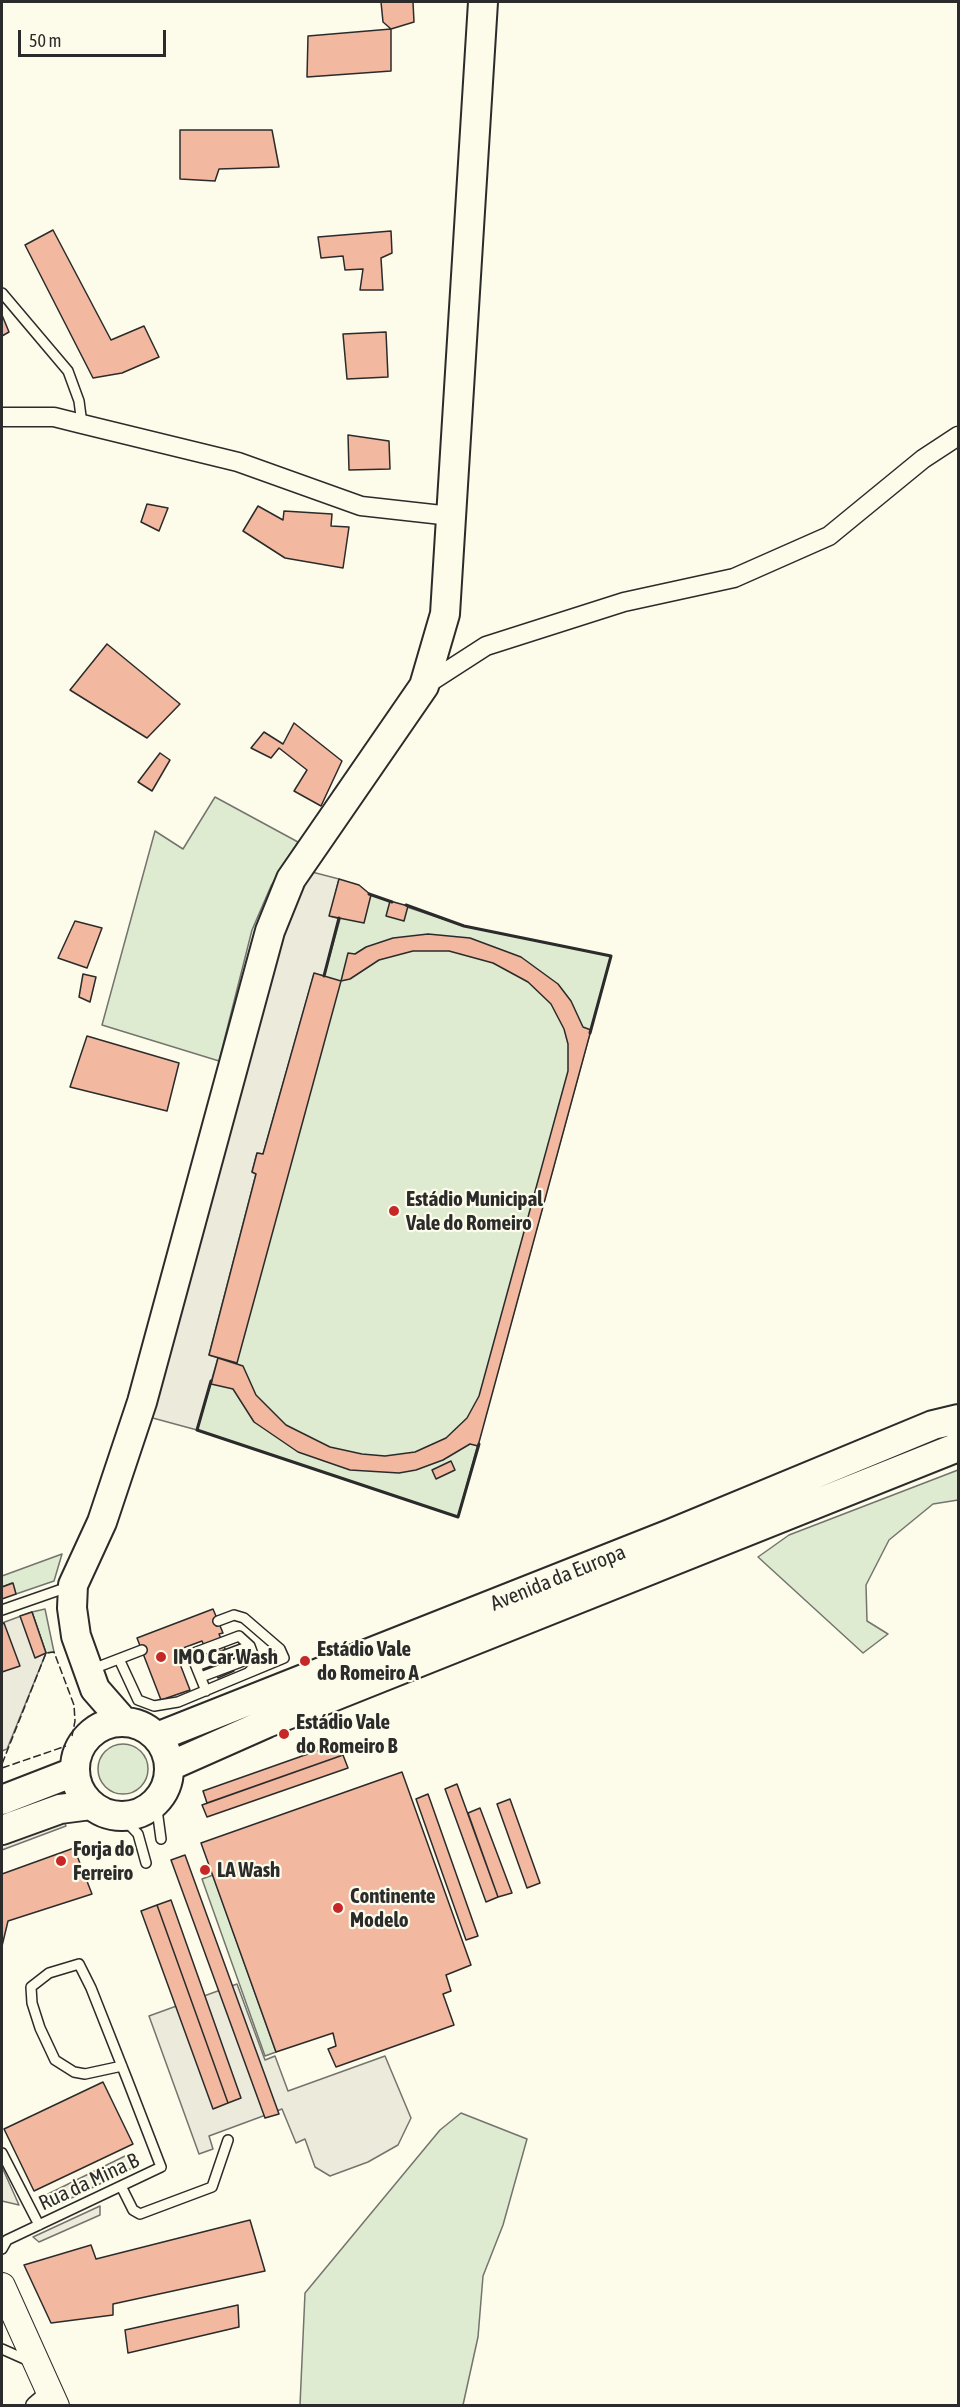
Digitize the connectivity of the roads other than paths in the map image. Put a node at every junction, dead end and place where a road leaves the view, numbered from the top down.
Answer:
1 (483, 2) edge
2 (2, 293) edge
3 (2, 417) edge
4 (82, 424) junction
5 (958, 436) edge
6 (451, 516) junction
7 (424, 686) junction
8 (958, 1419) edge
9 (958, 1447) edge
10 (73, 1585) junction
11 (2, 1610) edge
12 (218, 1621) dead end
13 (142, 1650) dead end
14 (254, 1657) junction
15 (119, 1659) junction
16 (248, 1674) junction
17 (201, 1677) junction
18 (92, 1680) junction
19 (206, 1690) junction
20 (123, 1721) junction
21 (91, 1733) junction
22 (157, 1737) junction
23 (170, 1766) junction
24 (74, 1772) junction
25 (2, 1800) edge
26 (156, 1802) junction
27 (91, 1805) junction
28 (121, 1816) junction
29 (2, 1830) edge
30 (161, 1839) dead end
31 (146, 1863) dead end
32 (122, 2066) junction
33 (228, 2140) dead end
34 (2, 2153) edge
35 (121, 2186) junction
36 (39, 2225) junction
37 (4, 2240) edge
38 (2, 2249) edge
39 (2, 2286) edge
40 (2, 2349) edge
41 (38, 2365) junction
42 (47, 2401) edge

1 - 6 main road
2 - 4 lane
3 - 4 street
4 - 6 street
5 - 7 street
6 - 7 main road
7 - 10 main road
8 - 22 main road, Avenida da Europa
9 - 23 main road, Avenida da Europa
10 - 11 lane
10 - 18 main road
12 - 16 lane
13 - 15 lane
14 - 16 lane
14 - 17 lane
14 - 17 lane
15 - 18 lane
15 - 19 lane
16 - 19 lane
17 - 19 lane
18 - 20 main road
18 - 21 main road
20 - 21 main road
20 - 22 main road
21 - 24 main road
22 - 23 main road
23 - 26 main road
24 - 25 main road
24 - 27 main road
26 - 28 main road
26 - 30 lane
27 - 28 main road
27 - 29 main road
28 - 31 lane
32 - 32 lane, Rua da Mina B
32 - 35 lane, Rua da Mina B
33 - 35 lane
34 - 36 lane
35 - 36 lane, Rua da Mina B
36 - 37 lane, Rua da Mina B
37 - 38 lane, Rua da Mina B
39 - 41 main road
40 - 41 lane
41 - 42 main road

